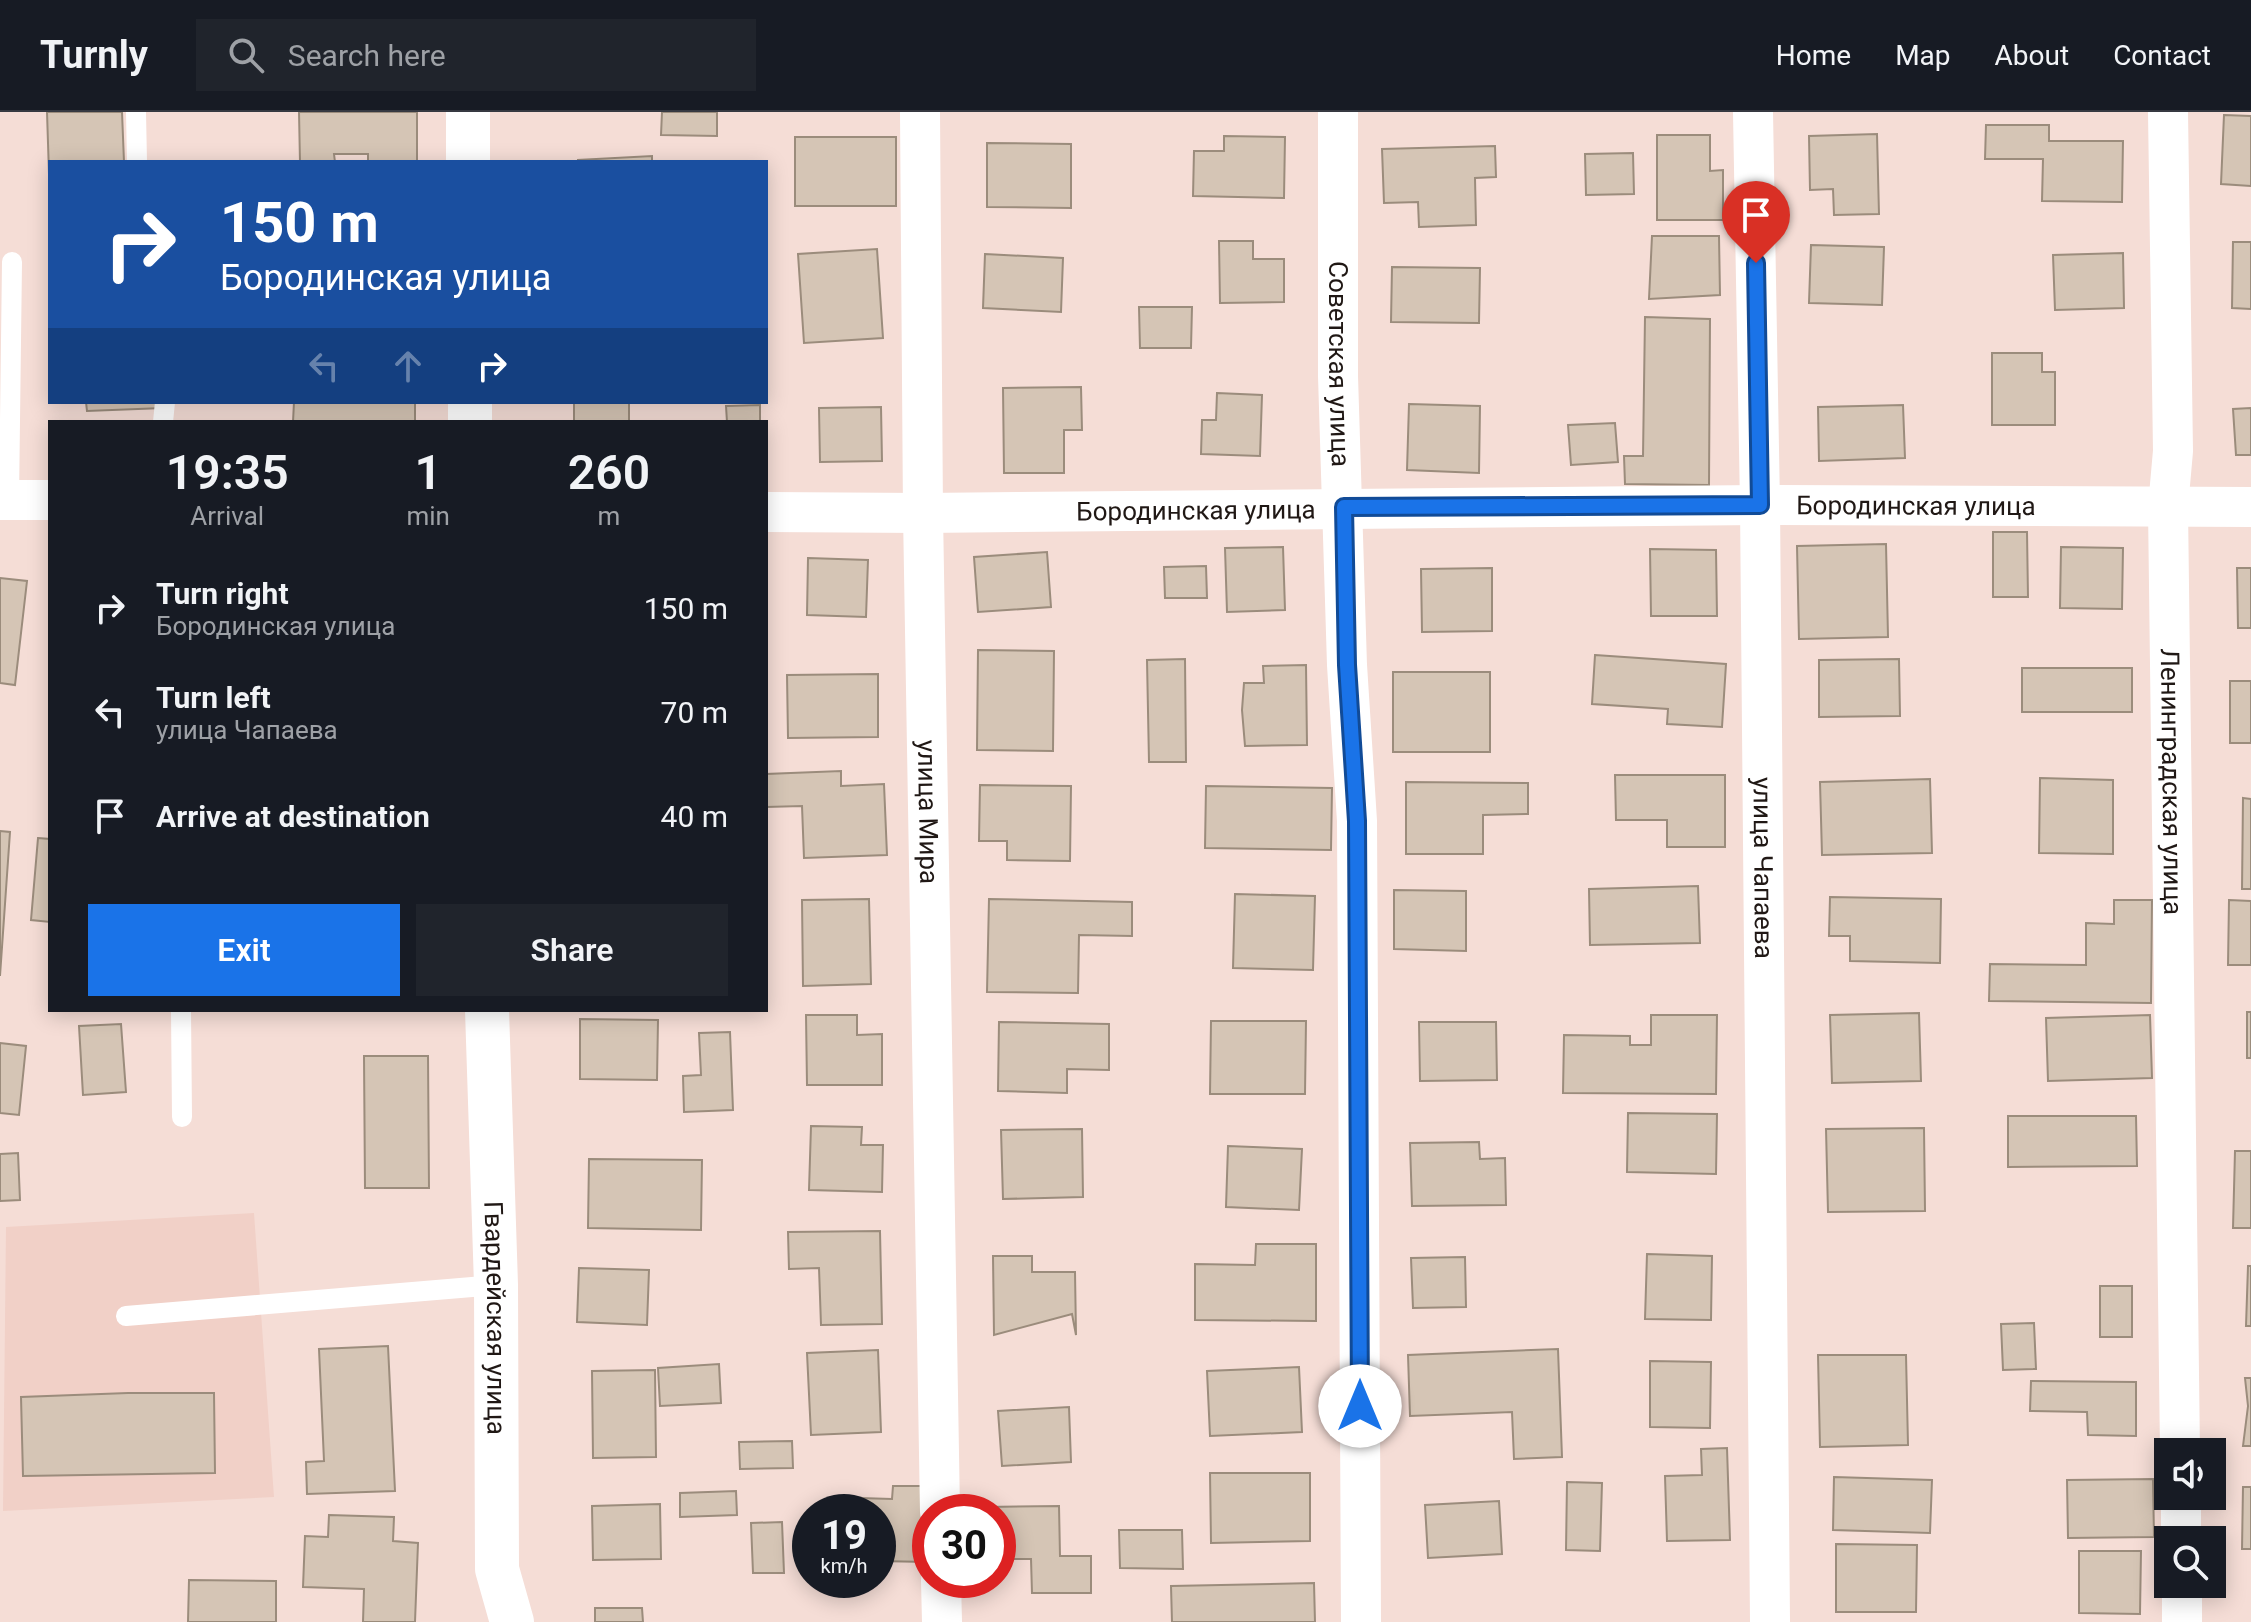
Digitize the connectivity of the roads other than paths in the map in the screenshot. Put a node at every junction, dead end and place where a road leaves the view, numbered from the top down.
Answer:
1 (136, 112) edge
2 (468, 112) edge
3 (920, 112) edge
4 (1338, 112) edge
5 (1753, 112) edge
6 (2168, 112) edge
7 (137, 160) edge
8 (468, 160) edge
9 (12, 262) dead end
10 (5, 500) edge
11 (48, 500) edge
12 (1760, 505) junction
13 (1344, 507) junction
14 (2168, 507) junction
15 (2251, 507) edge
16 (768, 512) edge
17 (923, 513) junction
18 (181, 1012) edge
19 (487, 1012) edge
20 (182, 1117) dead end
21 (496, 1285) junction
22 (126, 1316) dead end
23 (2180, 1438) edge
24 (940, 1494) edge
25 (941, 1598) edge
26 (2182, 1598) edge
27 (512, 1622) edge
28 (942, 1622) edge
29 (1361, 1622) edge
30 (1770, 1622) edge
31 (2182, 1622) edge

1 - 7 lane
2 - 8 street
3 - 17 street, улица Мира
4 - 13 street, Советская улица
5 - 12 street, улица Чапаева
6 - 14 street, Ленинградская улица
9 - 10 lane
10 - 11 street
12 - 13 street, Бородинская улица
12 - 14 street, Бородинская улица
12 - 30 street, улица Чапаева
13 - 17 street, Бородинская улица
13 - 29 street, Советская улица
14 - 15 street, Бородинская улица
14 - 23 street, Ленинградская улица
16 - 17 street, Бородинская улица
17 - 24 street, улица Мира
18 - 20 lane
19 - 21 street, Гвардейская улица
21 - 22 lane
21 - 27 street, Гвардейская улица
25 - 28 street
26 - 31 street

